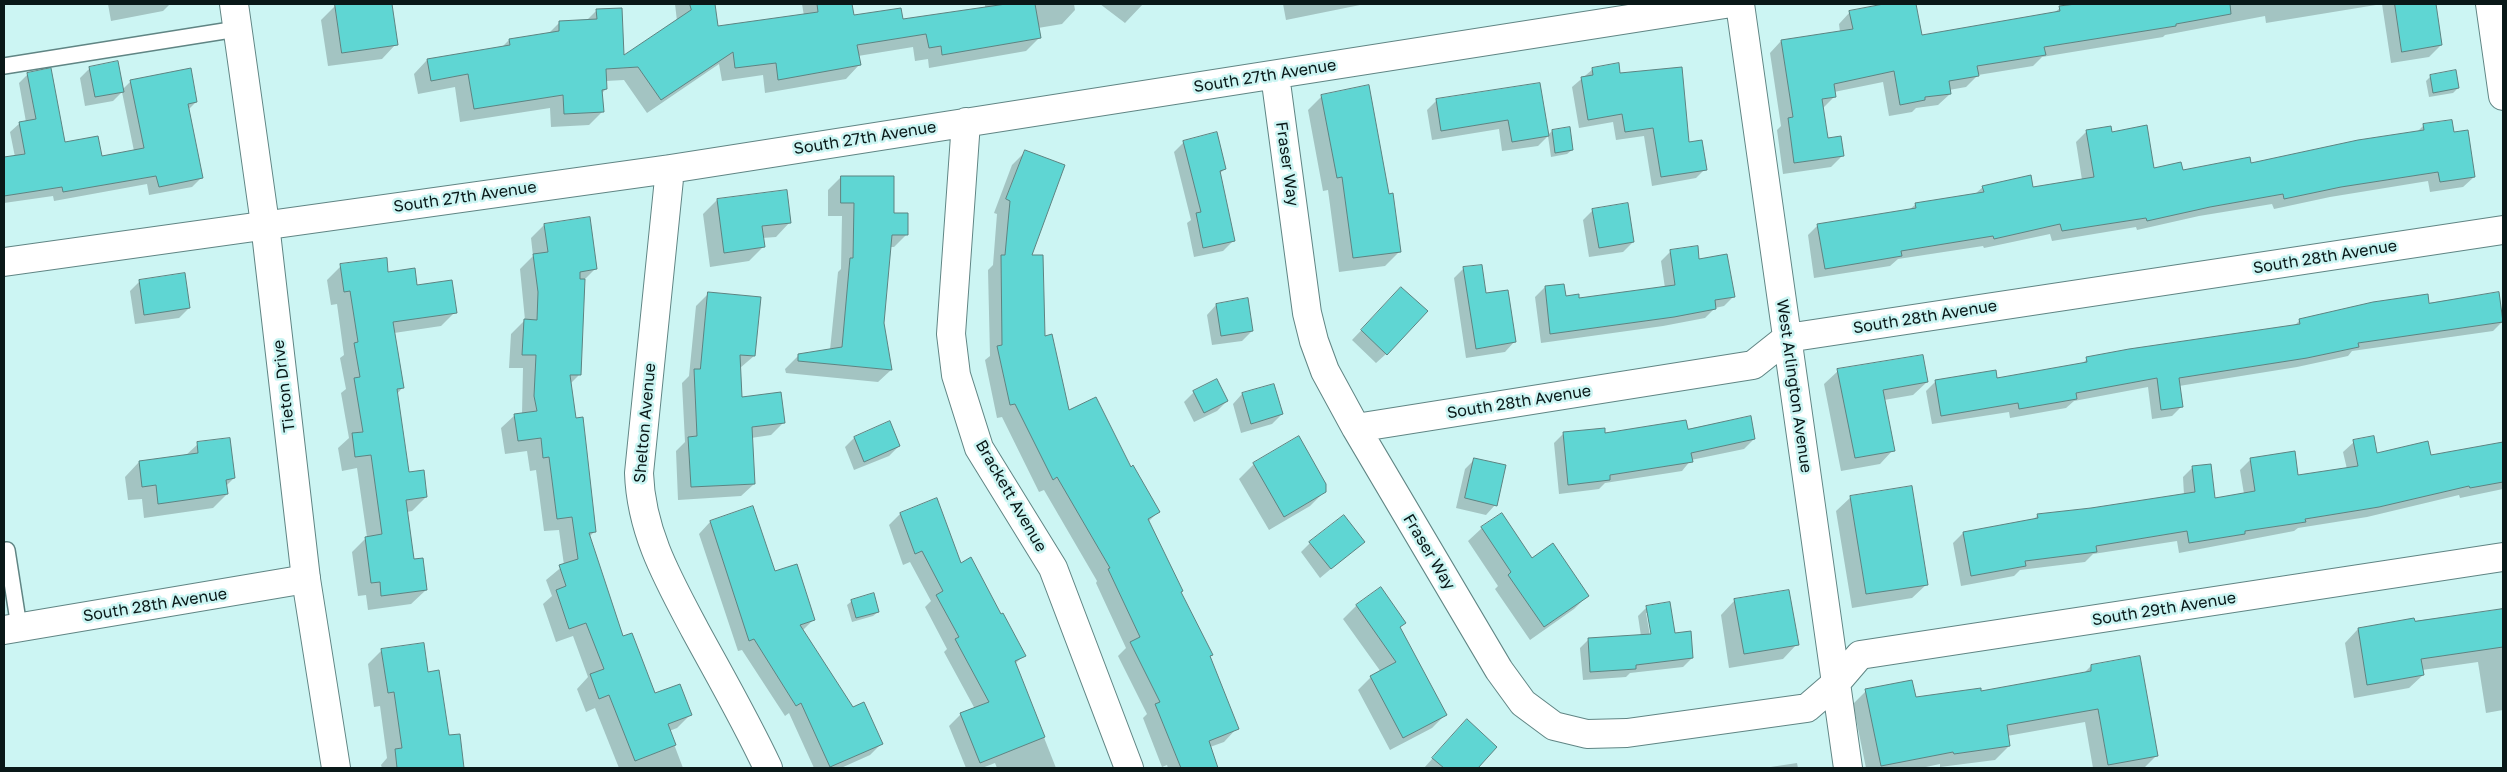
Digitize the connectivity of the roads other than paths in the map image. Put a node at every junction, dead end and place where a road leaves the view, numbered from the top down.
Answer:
1 (1725, 4) edge
2 (1740, 4) edge
3 (2490, 4) edge
4 (235, 16) edge
5 (4, 66) edge
6 (1275, 75) junction
7 (2503, 96) edge
8 (966, 122) junction
9 (670, 169) junction
10 (265, 224) junction
11 (2503, 230) edge
12 (4, 262) edge
13 (1787, 338) junction
14 (1356, 428) junction
15 (7, 550) dead end
16 (2503, 557) edge
17 (306, 579) junction
18 (12, 628) edge
19 (1836, 683) junction
20 (336, 768) edge
21 (768, 768) edge
22 (1129, 768) edge
23 (1848, 768) edge

1 - 6 street, South 27th Avenue
2 - 13 street, West Arlington Avenue
3 - 7 street
4 - 5 lane
4 - 10 street, Tieton Drive
6 - 8 street, South 27th Avenue
6 - 14 street, Fraser Way
8 - 9 street, South 27th Avenue
8 - 22 street, Brackett Avenue
9 - 10 street, South 27th Avenue
9 - 21 street, Shelton Avenue
10 - 12 street, South 27th Avenue
10 - 17 street, Tieton Drive
11 - 13 street, South 28th Avenue
13 - 14 street, South 28th Avenue
13 - 19 street, West Arlington Avenue
14 - 19 street, Fraser Way
15 - 18 lane
16 - 19 street, South 29th Avenue
17 - 18 street, South 28th Avenue
17 - 20 street, Tieton Drive
19 - 23 street, West Arlington Avenue

